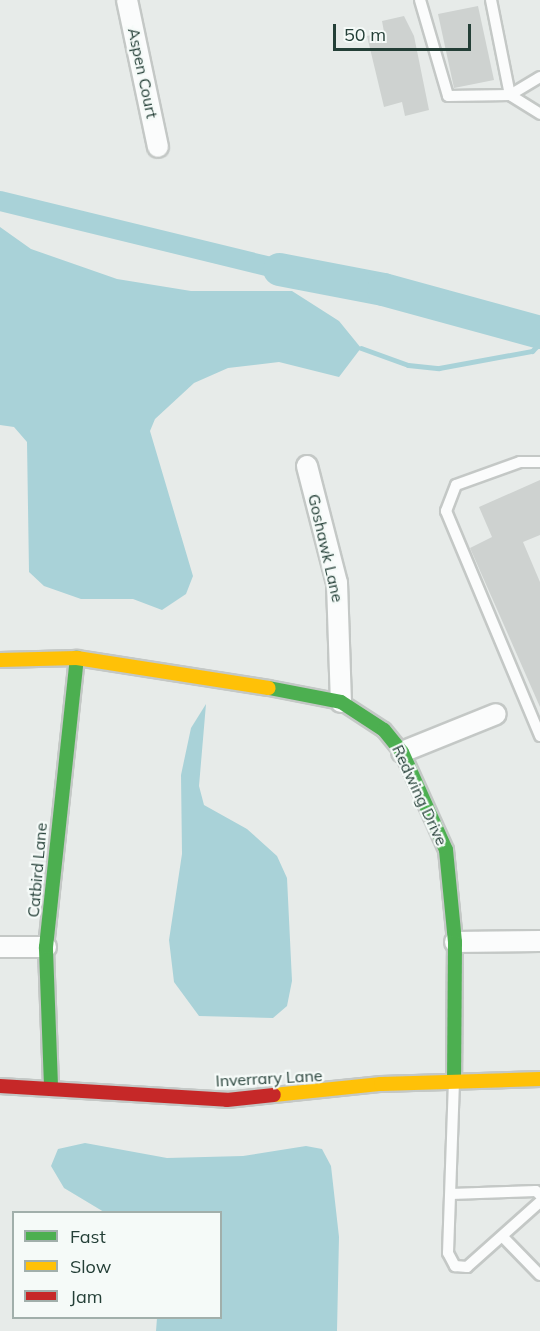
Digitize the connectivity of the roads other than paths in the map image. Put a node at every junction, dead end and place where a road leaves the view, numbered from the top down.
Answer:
1 (127, 0) edge
2 (420, 0) edge
3 (491, 0) edge
4 (540, 77) edge
5 (510, 95) junction
6 (540, 114) edge
7 (158, 147) dead end
8 (540, 462) edge
9 (307, 466) dead end
10 (77, 658) junction
11 (0, 660) edge
12 (342, 702) junction
13 (496, 714) dead end
14 (540, 736) edge
15 (402, 752) junction
16 (540, 941) edge
17 (455, 942) junction
18 (0, 947) edge
19 (46, 947) junction
20 (540, 1079) edge
21 (454, 1080) junction
22 (0, 1086) edge
23 (51, 1086) junction
24 (452, 1194) junction
25 (540, 1196) edge
26 (540, 1202) edge
27 (503, 1237) junction
28 (540, 1275) edge

1 - 7 street, Aspen Court
2 - 5 lane
3 - 5 lane
4 - 5 lane
5 - 6 lane
8 - 14 lane
9 - 12 street, Goshawk Lane
10 - 11 street, Redwing Drive
10 - 12 street, Redwing Drive
10 - 19 street, Catbird Lane
12 - 15 street, Redwing Drive
13 - 15 street
15 - 17 street, Redwing Drive
16 - 17 street
17 - 21 street, Redwing Drive
18 - 19 street
19 - 23 street, Catbird Lane
20 - 21 street, Inverrary Lane
21 - 23 street, Inverrary Lane
21 - 24 lane
22 - 23 street, Inverrary Lane
24 - 25 lane
24 - 27 lane
26 - 27 lane
27 - 28 lane

